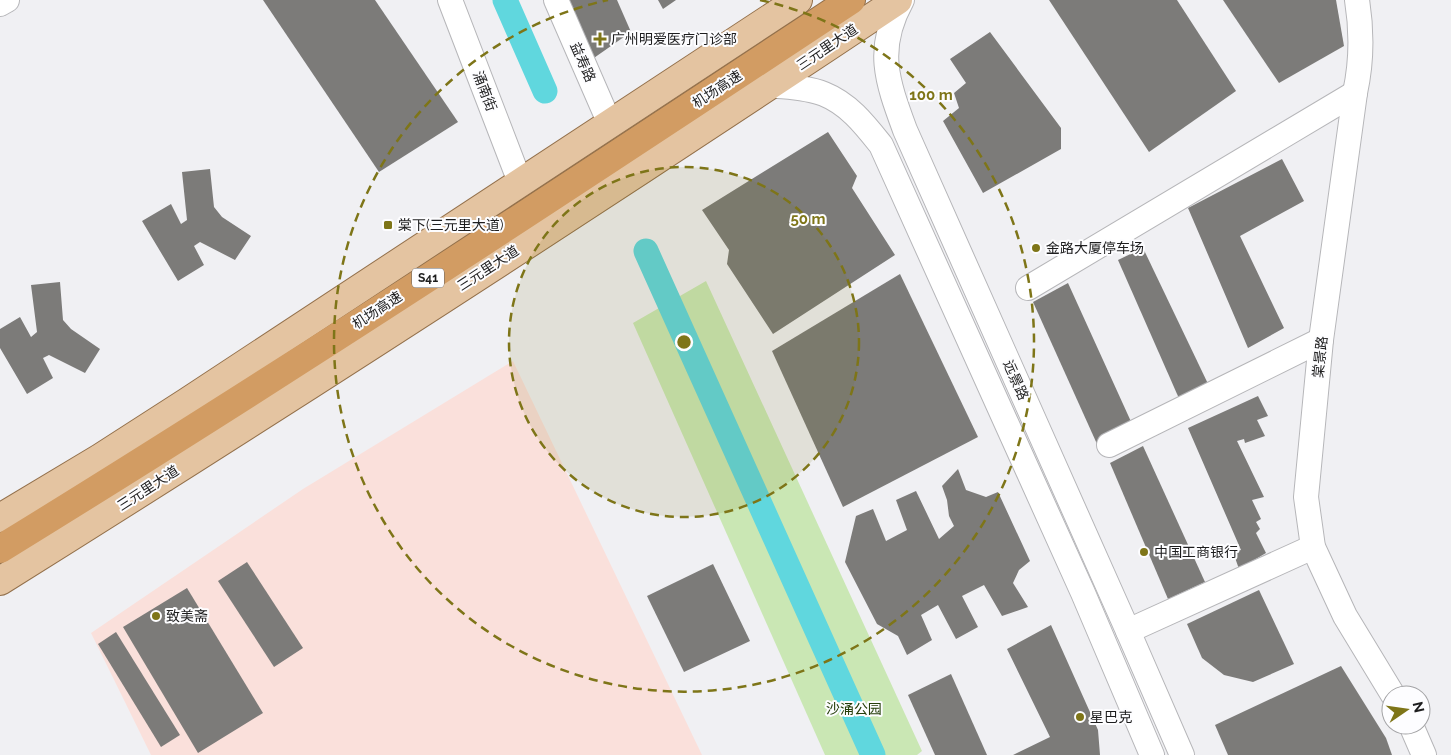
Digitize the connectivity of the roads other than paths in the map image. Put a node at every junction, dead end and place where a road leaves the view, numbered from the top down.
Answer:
1 (7, 0) edge
2 (450, 0) edge
3 (556, 0) edge
4 (798, 0) edge
5 (851, 0) edge
6 (898, 0) edge
7 (902, 0) edge
8 (1357, 0) edge
9 (0, 4) edge
10 (770, 86) junction
11 (1355, 93) junction
12 (610, 124) junction
13 (520, 182) junction
14 (1028, 288) dead end
15 (1321, 340) junction
16 (1109, 445) dead end
17 (0, 518) edge
18 (1313, 547) junction
19 (0, 549) edge
20 (0, 582) edge
21 (1128, 631) junction
22 (1387, 685) edge
23 (1415, 735) edge
24 (1152, 755) edge
25 (1182, 755) edge
26 (1424, 755) edge

1 - 9 street
2 - 13 street, 涌南街
3 - 12 street, 益寿路
4 - 12 main road
5 - 19 highway, 机场高速 / S41
6 - 10 main road, 三元里大道
7 - 21 street, 远景路
8 - 11 street, 棠景路
10 - 20 main road, 三元里大道
10 - 24 street, 远景路
11 - 14 street
11 - 15 street, 棠景路
12 - 13 main road
13 - 17 main road
15 - 16 street
15 - 18 street, 棠景路
18 - 21 street
18 - 22 street, 棠景路
21 - 25 street, 远景路
23 - 26 street

